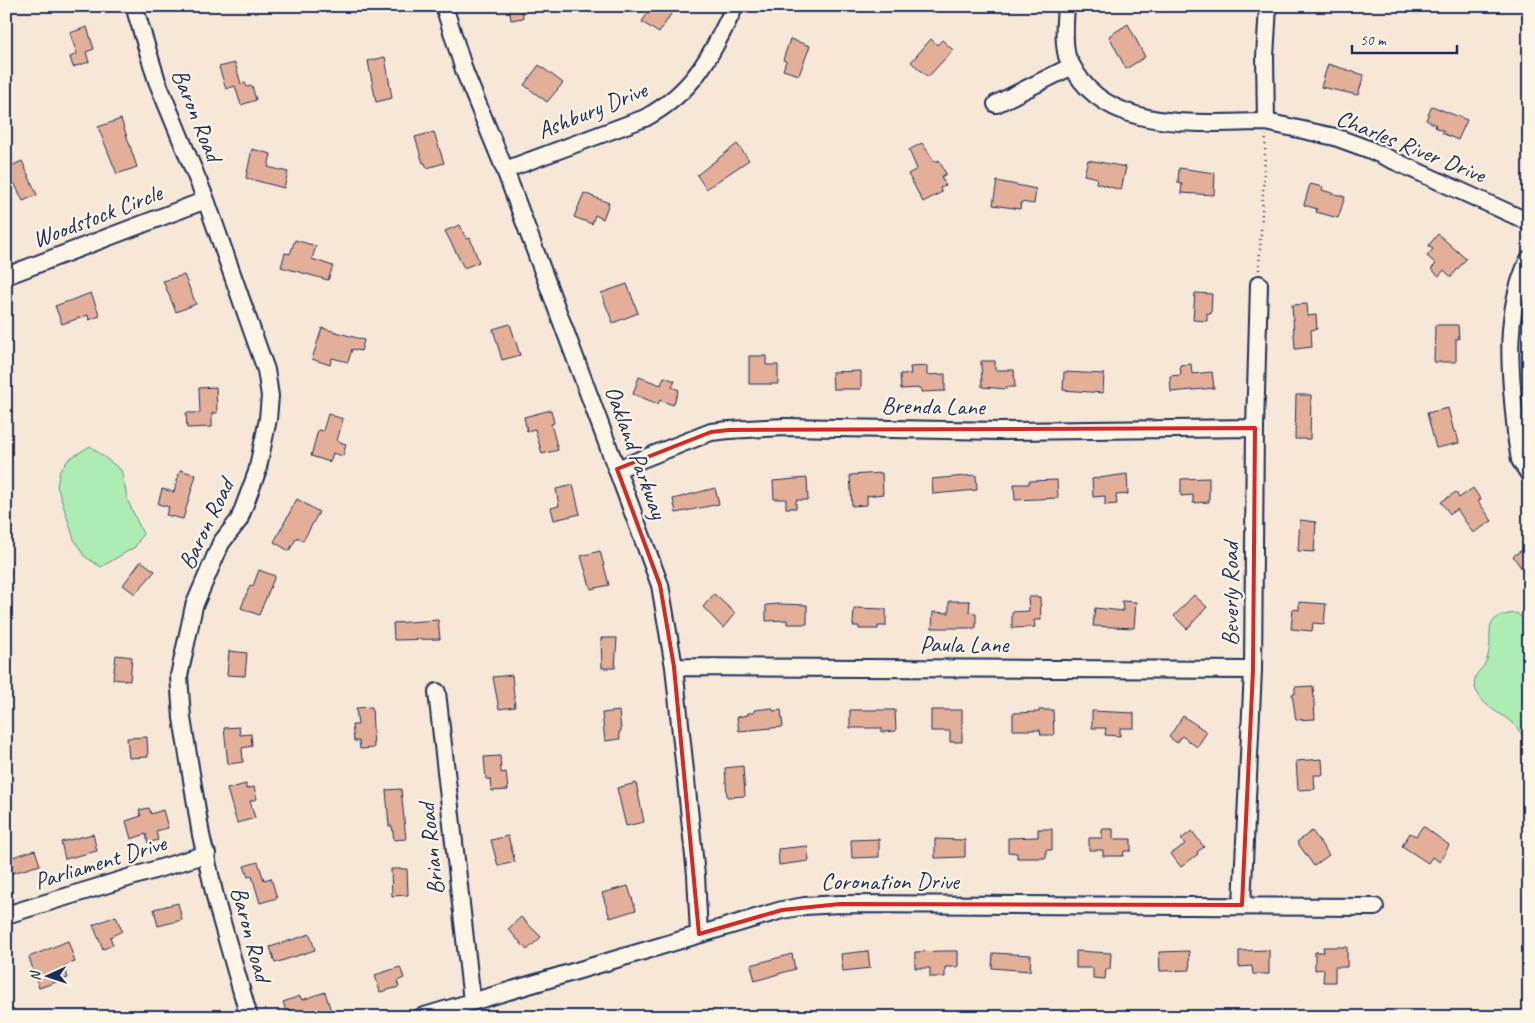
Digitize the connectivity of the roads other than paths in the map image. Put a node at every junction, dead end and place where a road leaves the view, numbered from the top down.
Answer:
1 (134, 6) edge
2 (444, 6) edge
3 (736, 6) edge
4 (1066, 6) edge
5 (1268, 6) edge
6 (1072, 66) junction
7 (996, 104) dead end
8 (1266, 122) junction
9 (505, 170) junction
10 (206, 200) junction
11 (1529, 222) edge
12 (1529, 259) edge
13 (6, 276) edge
14 (1259, 284) road end
15 (1254, 428) junction
16 (617, 469) junction
17 (1529, 474) edge
18 (674, 667) junction
19 (1253, 670) junction
20 (437, 692) dead end
21 (207, 854) junction
22 (1242, 905) junction
23 (1375, 907) dead end
24 (6, 915) edge
25 (700, 934) junction
26 (472, 1001) junction
27 (249, 1017) edge
28 (421, 1017) edge

1 - 10 street, Baron Road
2 - 9 street, Oakland Parkway
3 - 9 street, Ashbury Drive
4 - 6 street
5 - 8 street
6 - 7 street
6 - 8 street, Charles River Drive
8 - 11 street, Charles River Drive
9 - 16 street, Oakland Parkway
10 - 13 street, Woodstock Circle
10 - 21 street, Baron Road
12 - 17 street
14 - 15 street, Beverly Road
15 - 16 street, Brenda Lane
15 - 19 street, Beverly Road
16 - 18 street, Oakland Parkway
18 - 19 street, Paula Lane
18 - 25 street, Oakland Parkway
19 - 22 street, Beverly Road
20 - 26 street, Brian Road
21 - 24 street, Parliament Drive
21 - 27 street, Baron Road
22 - 23 street, Coronation Drive
22 - 25 street, Coronation Drive
25 - 26 street, Coronation Drive
26 - 28 street, Coronation Drive

